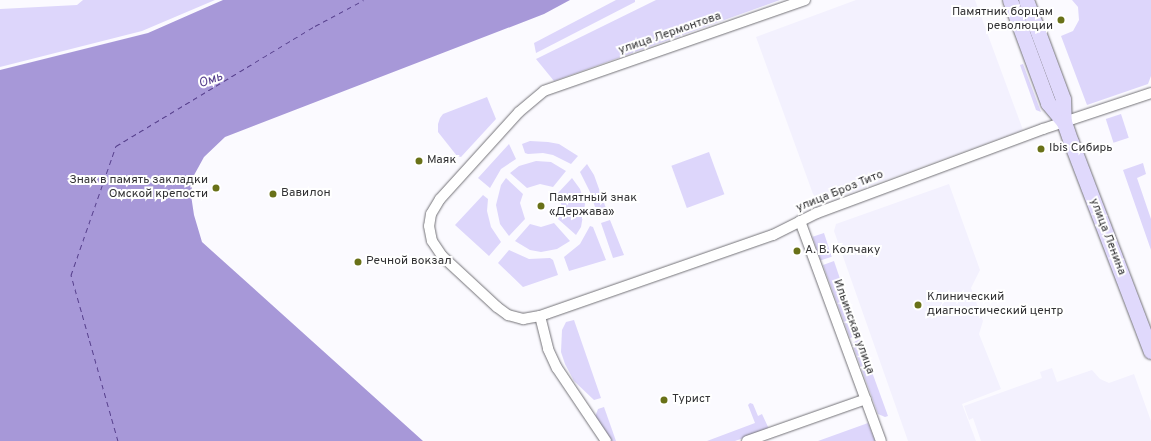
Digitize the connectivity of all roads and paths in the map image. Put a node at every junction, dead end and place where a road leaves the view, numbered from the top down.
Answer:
1 (805, 0) edge
2 (1010, 0) edge
3 (1026, 0) edge
4 (544, 91) joint
5 (1151, 92) edge
6 (1064, 122) junction
7 (800, 221) junction
8 (540, 316) junction
9 (1151, 351) edge
10 (866, 399) junction
11 (606, 441) edge
12 (747, 441) edge
13 (881, 441) edge

1 - 4 street, улица Лермонтова
2 - 6 main road, улица Ленина
3 - 6 main road, улица Ленина
4 - 8 street, улица Броз Тито
5 - 6 street, улица Броз Тито
6 - 7 street, улица Броз Тито
6 - 9 main road, улица Ленина
7 - 8 street, улица Броз Тито
7 - 10 street, Ильинская улица
8 - 11 street
10 - 12 street
10 - 13 street, Ильинская улица

